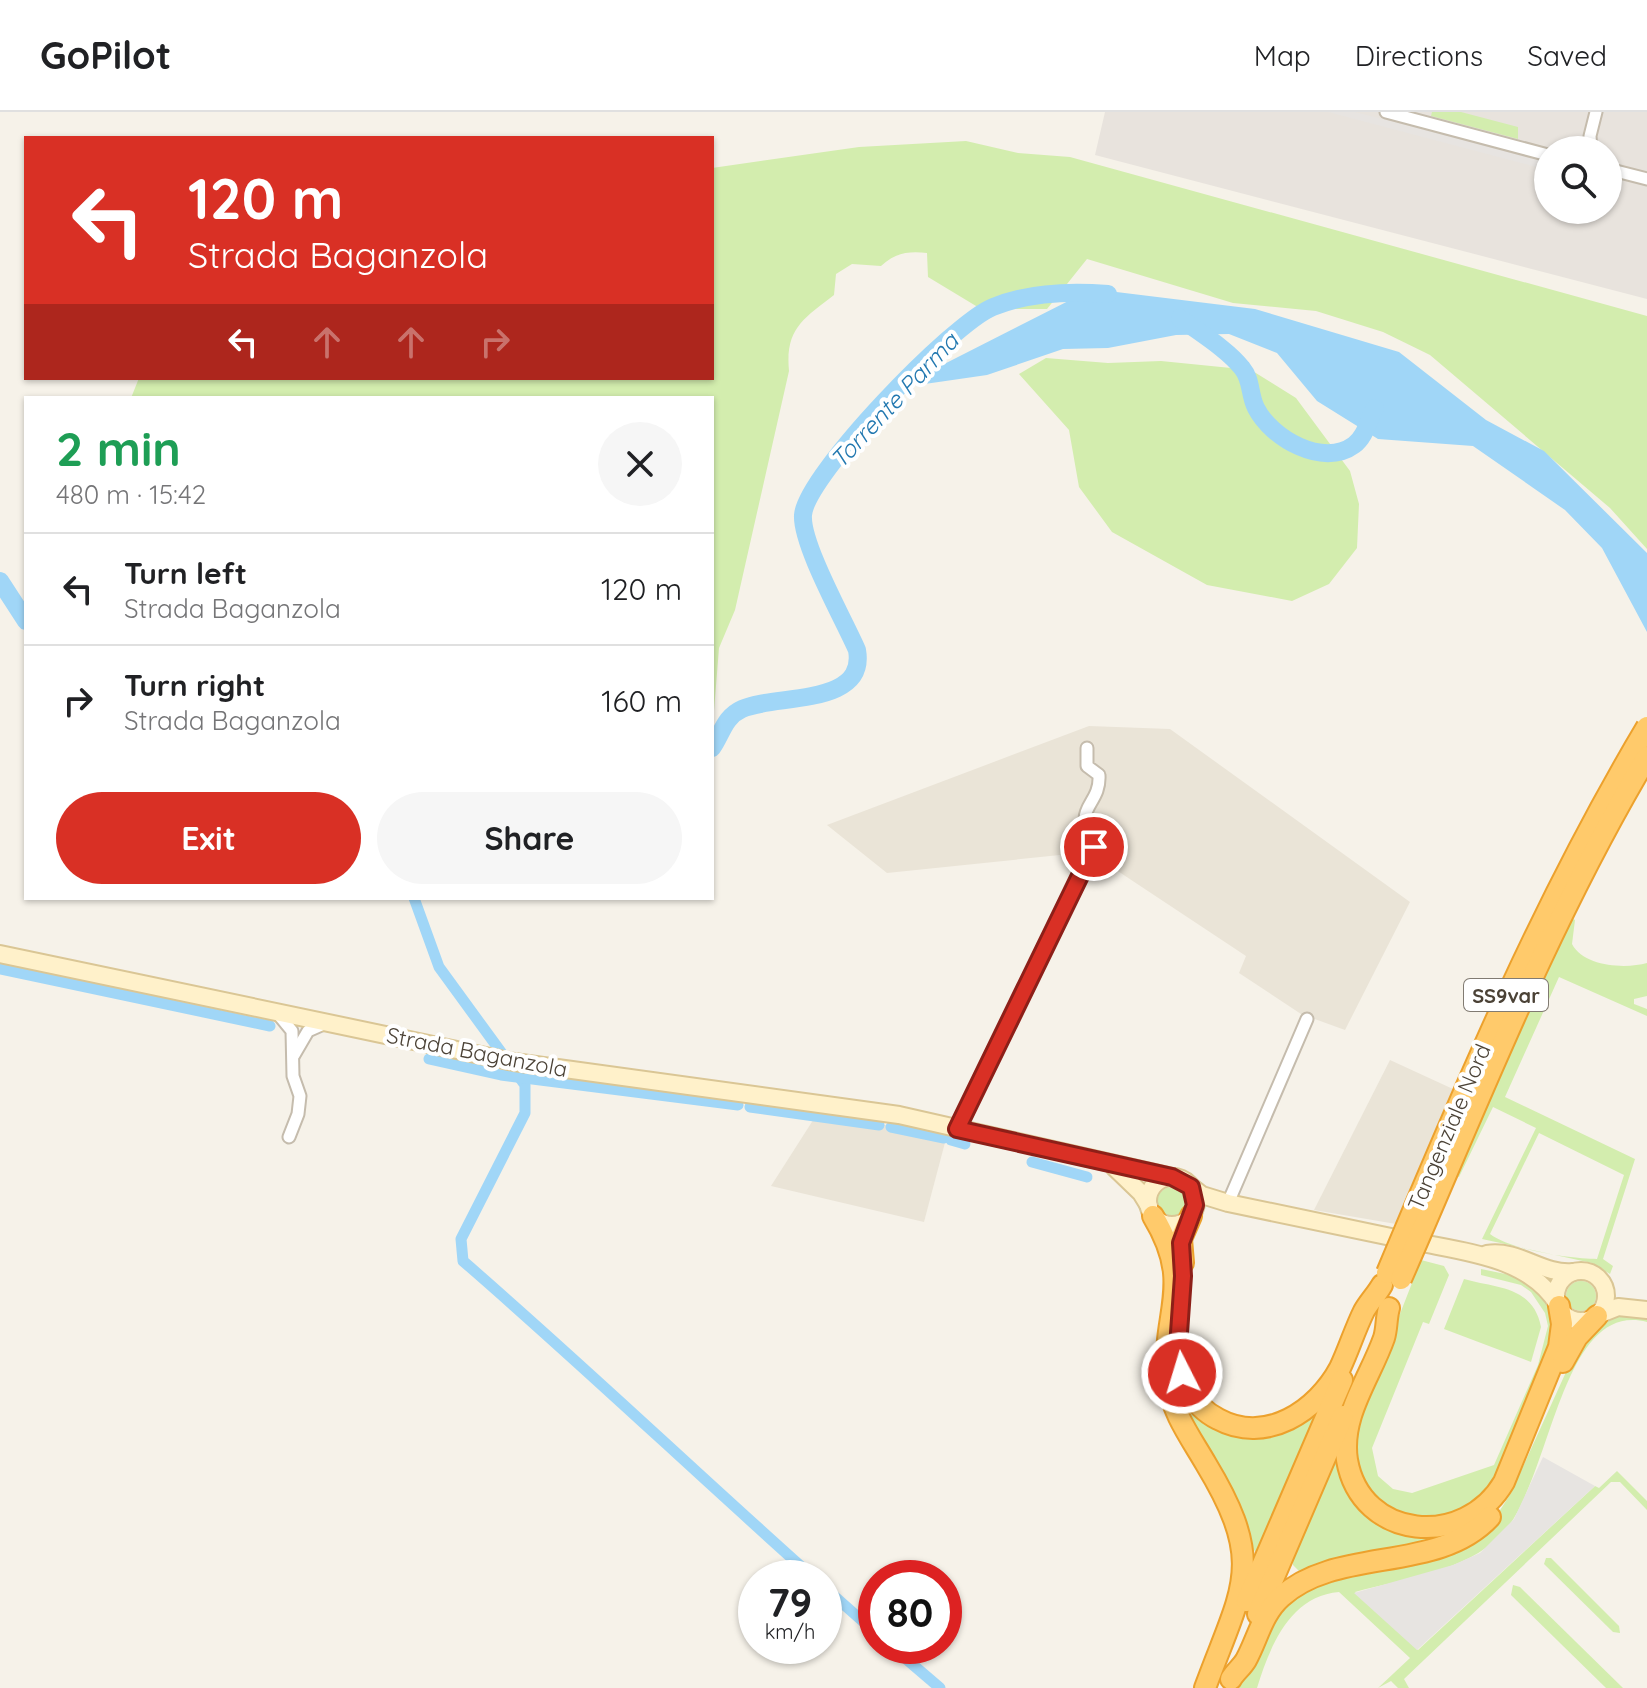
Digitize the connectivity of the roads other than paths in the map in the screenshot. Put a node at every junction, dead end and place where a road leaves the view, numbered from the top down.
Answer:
1 (1386, 112) edge
2 (1596, 112) edge
3 (1590, 136) edge
4 (1534, 151) edge
5 (1622, 172) edge
6 (1647, 179) edge
7 (1647, 727) edge
8 (1087, 748) dead end
9 (1647, 757) edge
10 (0, 954) edge
11 (273, 1011) junction
12 (302, 1017) junction
13 (1307, 1019) dead end
14 (329, 1022) junction
15 (296, 1041) junction
16 (957, 1129) junction
17 (289, 1137) dead end
18 (1113, 1166) junction
19 (1183, 1181) junction
20 (1228, 1203) junction
21 (1151, 1212) junction
22 (1191, 1216) junction
23 (1391, 1237) dead end
24 (1427, 1244) dead end
25 (1477, 1254) junction
26 (1573, 1272) junction
27 (1390, 1279) junction
28 (1602, 1282) junction
29 (1647, 1300) edge
30 (1559, 1306) junction
31 (1389, 1308) junction
32 (1647, 1310) edge
33 (1597, 1316) junction
34 (1229, 1684) edge
35 (1208, 1688) edge

1 - 4 street
2 - 3 street
5 - 6 street
7 - 27 highway, Tangenziale Nord / SS9var, bridge
8 - 16 street
9 - 27 highway, SS9var, bridge
10 - 11 main road, Strada Baganzola
11 - 12 main road, Strada Baganzola
11 - 15 street
12 - 14 main road, Strada Baganzola
12 - 15 street
13 - 20 street
14 - 15 street
14 - 16 main road, Strada Baganzola
15 - 17 street
16 - 18 main road, Strada Baganzola
18 - 19 main road, Strada Baganzola
18 - 21 main road
19 - 20 main road, Strada Baganzola
19 - 21 main road
19 - 22 main road
20 - 22 main road
20 - 23 main road, Strada Baganzola
21 - 22 main road
21 - 35 highway
22 - 27 highway
24 - 25 main road
25 - 26 main road
25 - 30 main road
26 - 28 main road
26 - 30 main road
27 - 31 highway, SS9var
27 - 35 highway, SS9var
28 - 29 main road
28 - 33 main road
30 - 31 highway
30 - 33 main road
31 - 34 highway, SS9var
32 - 33 main road
33 - 34 highway

